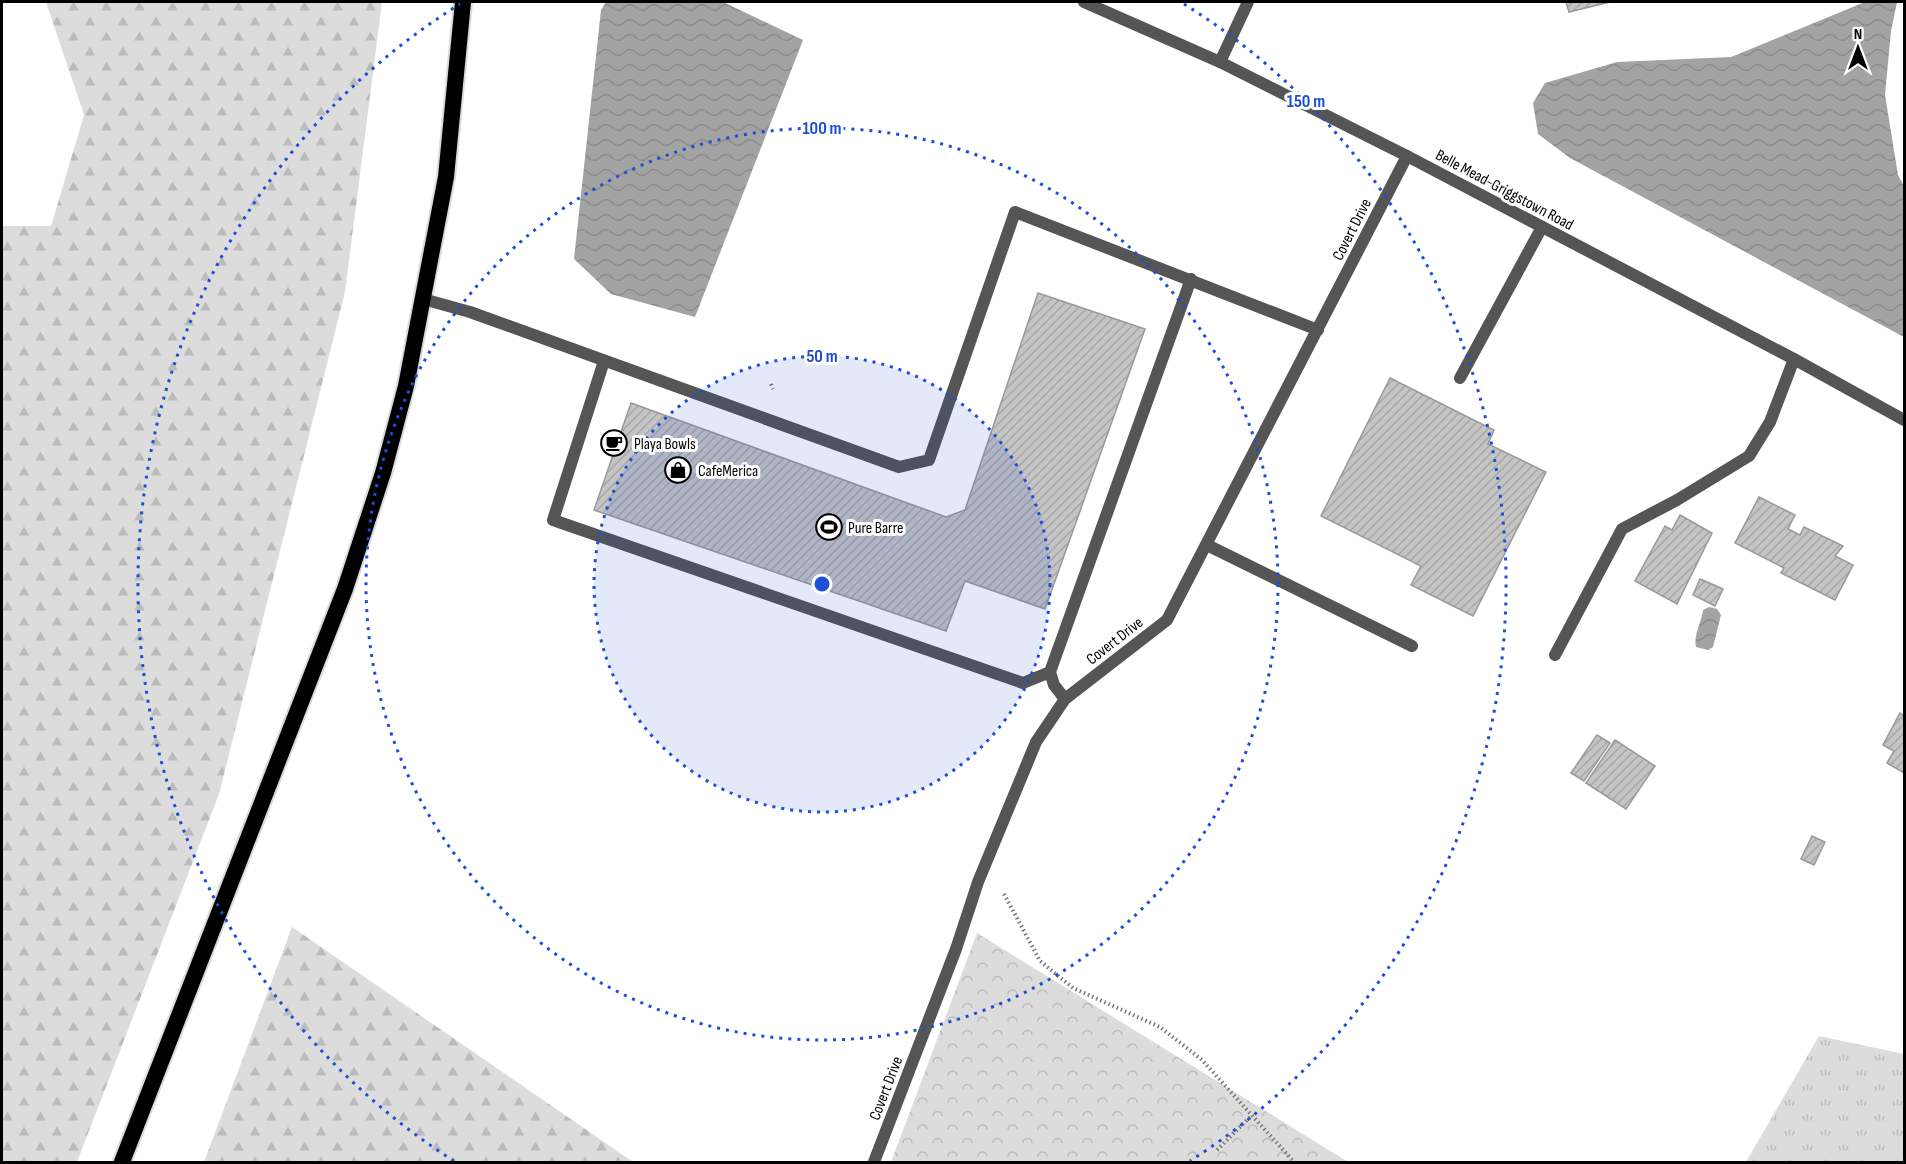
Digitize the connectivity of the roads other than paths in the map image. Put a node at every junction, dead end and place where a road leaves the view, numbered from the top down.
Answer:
1 (463, 2) edge
2 (1084, 2) edge
3 (1248, 2) edge
4 (1220, 62) junction
5 (1407, 156) junction
6 (1542, 228) junction
7 (1191, 279) junction
8 (423, 299) junction
9 (1318, 330) junction
10 (1794, 358) junction
11 (604, 361) junction
12 (1460, 378) dead end
13 (1905, 420) edge
14 (1207, 545) junction
15 (1412, 646) dead end
16 (1556, 655) dead end
17 (1050, 672) junction
18 (1065, 699) junction
19 (122, 1162) edge
20 (874, 1162) edge

1 - 8 highway
2 - 4 street, Belle Mead-Griggstown Road
3 - 4 street
4 - 5 street, Belle Mead-Griggstown Road
5 - 6 street, Belle Mead-Griggstown Road
5 - 9 street, Covert Drive
6 - 10 street, Belle Mead-Griggstown Road
6 - 12 street
7 - 9 street
7 - 11 street
7 - 17 street
8 - 11 street
8 - 19 highway
9 - 14 street, Covert Drive
10 - 13 street, Belle Mead-Griggstown Road
10 - 16 street
11 - 17 street
14 - 15 street
14 - 18 street, Covert Drive
17 - 18 street
18 - 20 street, Covert Drive

